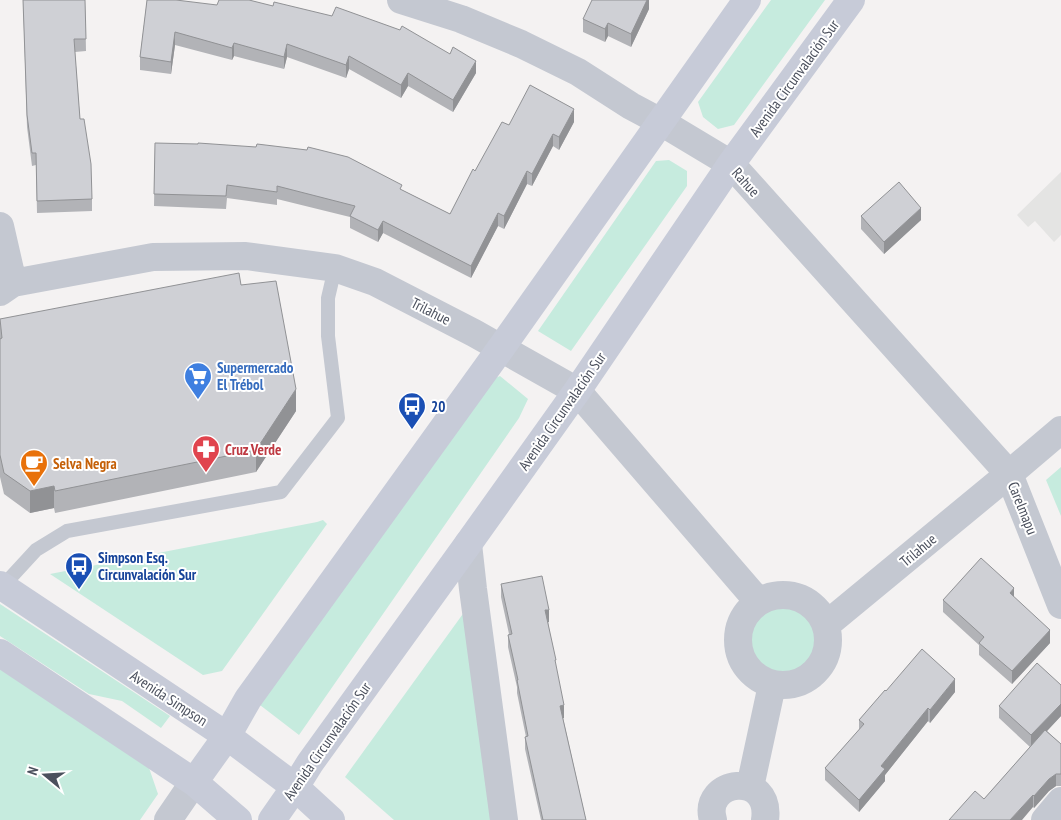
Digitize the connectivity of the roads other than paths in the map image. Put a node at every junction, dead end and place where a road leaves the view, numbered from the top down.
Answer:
1 (401, 0) edge
2 (747, 0) edge
3 (851, 0) edge
4 (661, 122) junction
5 (731, 164) junction
6 (0, 226) edge
7 (335, 268) junction
8 (6, 287) edge
9 (501, 348) junction
10 (577, 390) junction
11 (1061, 430) edge
12 (1009, 474) junction
13 (468, 544) junction
14 (1, 586) edge
15 (760, 602) junction
16 (1061, 605) edge
17 (826, 625) junction
18 (0, 654) edge
19 (772, 685) junction
20 (227, 736) junction
21 (194, 782) junction
22 (295, 787) junction
23 (750, 787) junction
24 (1061, 801) edge
25 (168, 820) edge
26 (238, 820) edge
27 (272, 820) edge
28 (331, 820) edge
29 (504, 820) edge
30 (713, 820) edge
31 (765, 820) edge
32 (1044, 820) edge

1 - 4 street, Rahue
2 - 4 main road
3 - 5 main road, Avenida Circunvalación Sur
4 - 5 street, Rahue
4 - 9 main road
5 - 10 main road, Avenida Circunvalación Sur
5 - 12 street, Rahue
6 - 8 street
7 - 8 street, Trilahue
7 - 9 street, Trilahue
7 - 14 lane
9 - 10 street, Trilahue
9 - 20 main road
10 - 13 main road, Avenida Circunvalación Sur
10 - 15 street, Trilahue
11 - 12 street, Carelmapu
12 - 16 street, Carelmapu
12 - 17 street, Trilahue
13 - 22 main road, Avenida Circunvalación Sur
13 - 29 street
14 - 20 main road, Avenida Simpson
15 - 17 street
15 - 19 street
17 - 19 street
18 - 21 main road
19 - 23 street
20 - 21 main road
20 - 22 main road, Avenida Simpson
21 - 25 street
21 - 26 main road
22 - 27 main road, Avenida Circunvalación Sur
22 - 28 main road, Avenida Simpson
23 - 30 street
23 - 31 street
24 - 32 street

